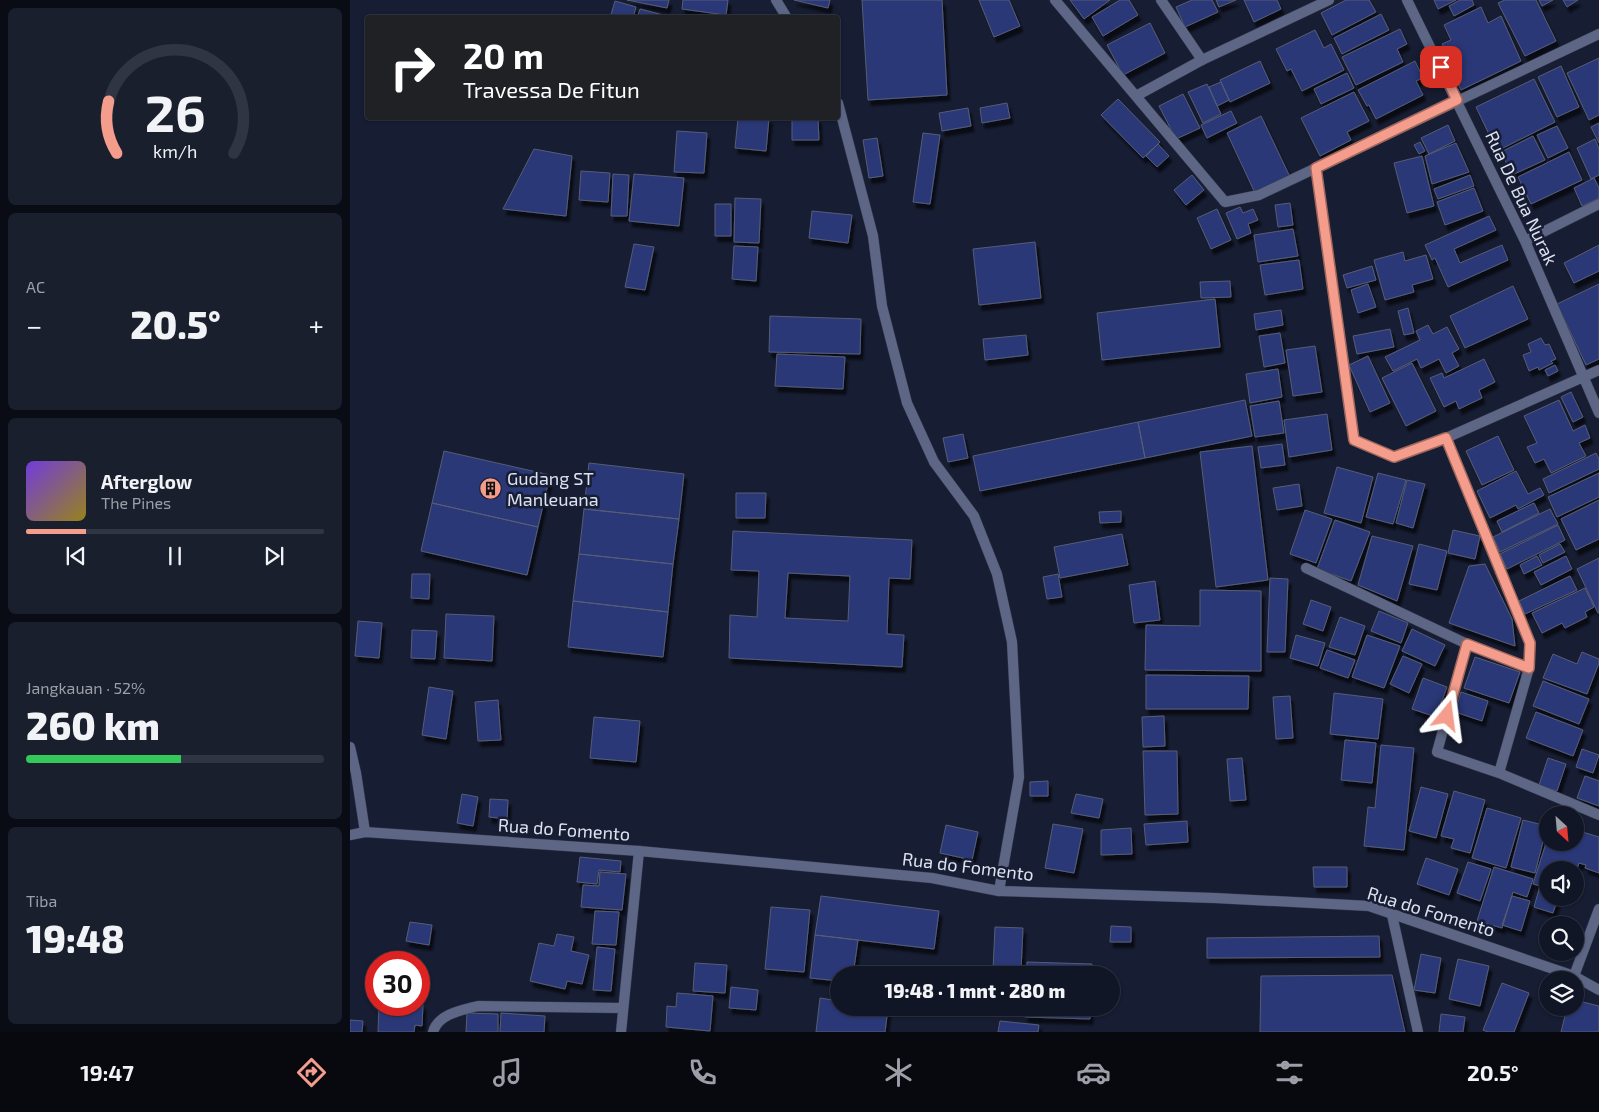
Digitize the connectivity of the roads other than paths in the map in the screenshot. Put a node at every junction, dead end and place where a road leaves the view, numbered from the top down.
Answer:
1 (776, 0) edge
2 (1055, 0) edge
3 (1161, 0) edge
4 (1329, 0) edge
5 (1408, 0) edge
6 (785, 15) edge
7 (1599, 34) edge
8 (1202, 60) junction
9 (1136, 96) junction
10 (1457, 100) junction
11 (840, 111) edge
12 (1316, 168) junction
13 (1599, 204) edge
14 (1525, 241) junction
15 (1599, 370) edge
16 (1583, 377) junction
17 (1599, 413) edge
18 (1446, 438) junction
19 (1306, 568) dead end
20 (1467, 644) junction
21 (1529, 668) junction
22 (350, 746) edge
23 (1499, 774) junction
24 (1599, 815) edge
25 (365, 832) junction
26 (350, 835) edge
27 (639, 852) junction
28 (998, 890) junction
29 (1599, 909) edge
30 (1392, 915) junction
31 (1559, 971) edge
32 (1576, 971) edge
33 (1584, 982) edge
34 (1599, 990) edge
35 (622, 1008) junction
36 (433, 1032) edge
37 (621, 1032) edge
38 (1418, 1032) edge

1 - 6 street
2 - 9 street
3 - 8 street
4 - 8 street
5 - 10 street, Rua De Bua Nurak
7 - 10 street
8 - 9 street
9 - 12 street
10 - 12 street
10 - 14 street, Rua De Bua Nurak
11 - 28 street
12 - 18 street
13 - 14 street
14 - 16 street, Rua De Bua Nurak
15 - 16 street
16 - 17 street, Rua De Bua Nurak
16 - 18 street
18 - 21 street
19 - 20 street
20 - 21 street
20 - 23 street
21 - 23 street
22 - 25 street
23 - 24 street
25 - 26 street, Rua do Fomento
25 - 27 street, Rua do Fomento
27 - 28 street, Rua do Fomento
27 - 35 street
28 - 30 street, Rua do Fomento
29 - 32 street
30 - 31 street, Rua do Fomento
30 - 38 street
33 - 34 street, Rua do Fomento
35 - 36 street
35 - 37 street

